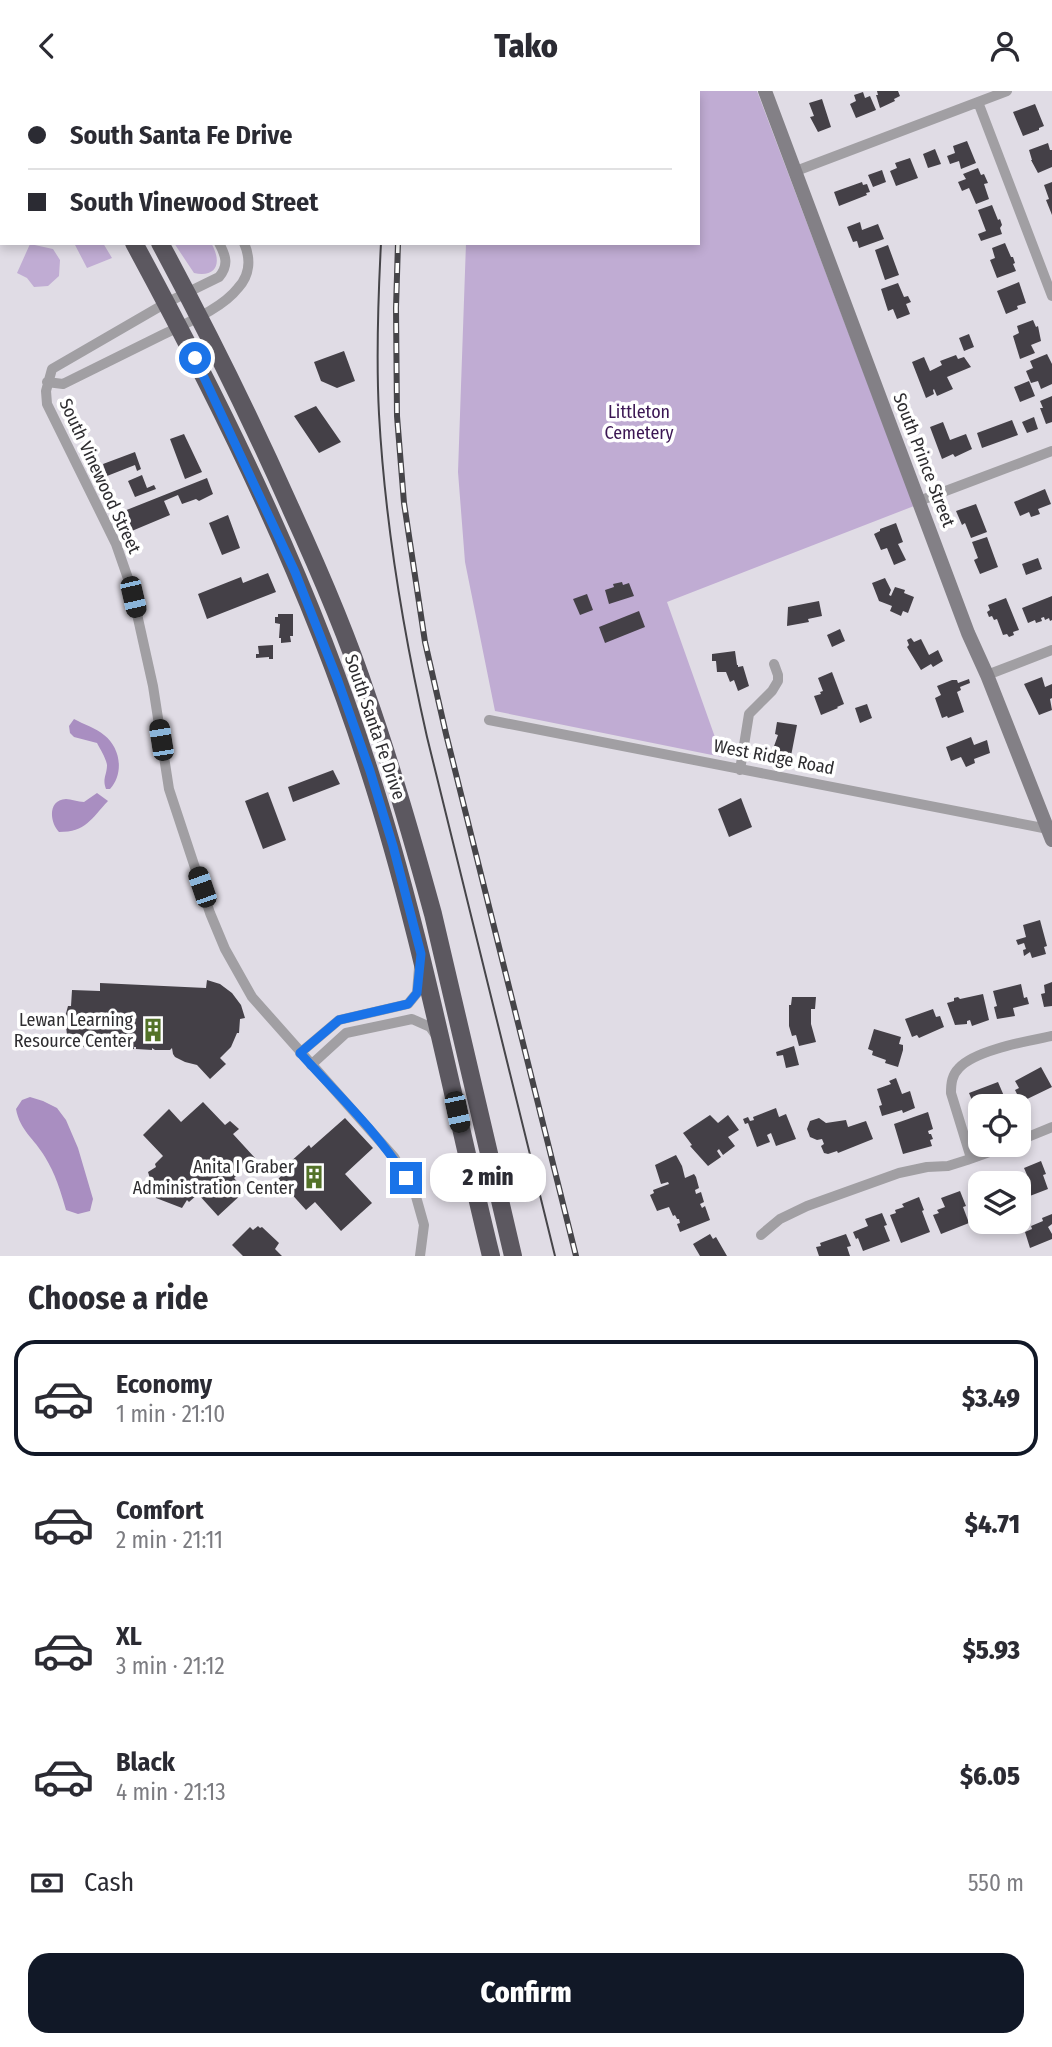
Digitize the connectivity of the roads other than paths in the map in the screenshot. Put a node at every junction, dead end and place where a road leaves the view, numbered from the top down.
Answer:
1 (765, 91) edge
2 (1007, 91) edge
3 (978, 102) junction
4 (796, 171) junction
5 (135, 245) edge
6 (161, 245) edge
7 (220, 245) edge
8 (245, 245) edge
9 (187, 293) junction
10 (1052, 296) edge
11 (166, 303) junction
12 (200, 316) junction
13 (179, 327) junction
14 (47, 382) junction
15 (1052, 451) edge
16 (919, 501) junction
17 (1052, 650) edge
18 (774, 664) dead end
19 (987, 675) junction
20 (489, 720) dead end
21 (740, 770) junction
22 (1051, 833) edge
23 (421, 954) junction
24 (1052, 1036) edge
25 (441, 1043) junction
26 (300, 1053) junction
27 (311, 1065) junction
28 (1052, 1127) edge
29 (1031, 1136) edge
30 (974, 1157) edge
31 (971, 1158) junction
32 (761, 1235) dead end
33 (420, 1256) edge
34 (491, 1256) edge
35 (513, 1256) edge

1 - 4 street, South Prince Street
2 - 3 street
3 - 4 street
3 - 10 street
4 - 16 street, South Prince Street
5 - 11 highway, South Santa Fe Drive
6 - 9 highway, South Santa Fe Drive
7 - 9 street, South Vinewood Street
8 - 12 street, South Vinewood Street
9 - 11 street, South Vinewood Street
9 - 12 highway, South Santa Fe Drive
11 - 13 highway, South Santa Fe Drive
11 - 14 street, South Vinewood Street
12 - 13 street, South Vinewood Street
12 - 35 highway, South Santa Fe Drive
13 - 14 street, South Vinewood Street
13 - 23 highway, South Santa Fe Drive
14 - 26 street, South Vinewood Street
15 - 16 street
16 - 19 street, South Prince Street
17 - 19 street
18 - 21 street
19 - 22 street, South Prince Street
20 - 21 street, West Ridge Road
21 - 22 street, West Ridge Road
23 - 25 highway, South Santa Fe Drive
23 - 26 street
24 - 31 street
25 - 27 street
25 - 34 highway, South Santa Fe Drive
26 - 27 street, South Vinewood Street
27 - 33 street, South Vinewood Street
28 - 29 street
30 - 31 street
31 - 32 street

